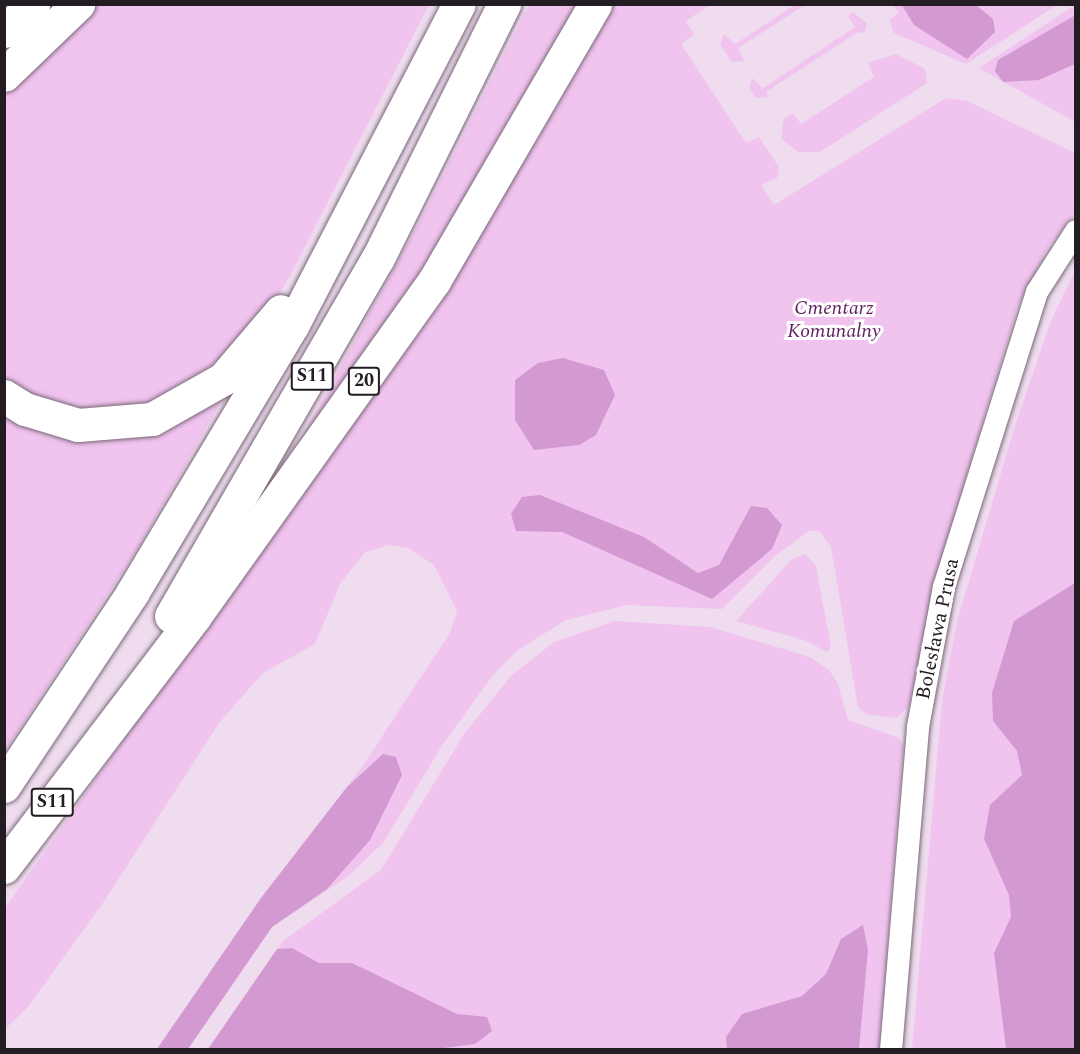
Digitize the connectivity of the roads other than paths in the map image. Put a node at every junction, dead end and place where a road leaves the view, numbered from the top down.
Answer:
1 (33, 4) edge
2 (78, 4) edge
3 (459, 4) edge
4 (504, 4) edge
5 (595, 4) edge
6 (4, 31) edge
7 (4, 75) edge
8 (361, 196) junction
9 (1076, 231) edge
10 (4, 396) edge
11 (100, 736) junction
12 (4, 786) edge
13 (4, 867) edge
14 (891, 1050) edge

1 - 6 highway
2 - 7 highway
3 - 8 highway, S11
4 - 11 highway, S11
5 - 11 highway, 20
8 - 10 highway
8 - 12 highway, S11
9 - 14 street, Bolesława Prusa
11 - 13 highway, S11

